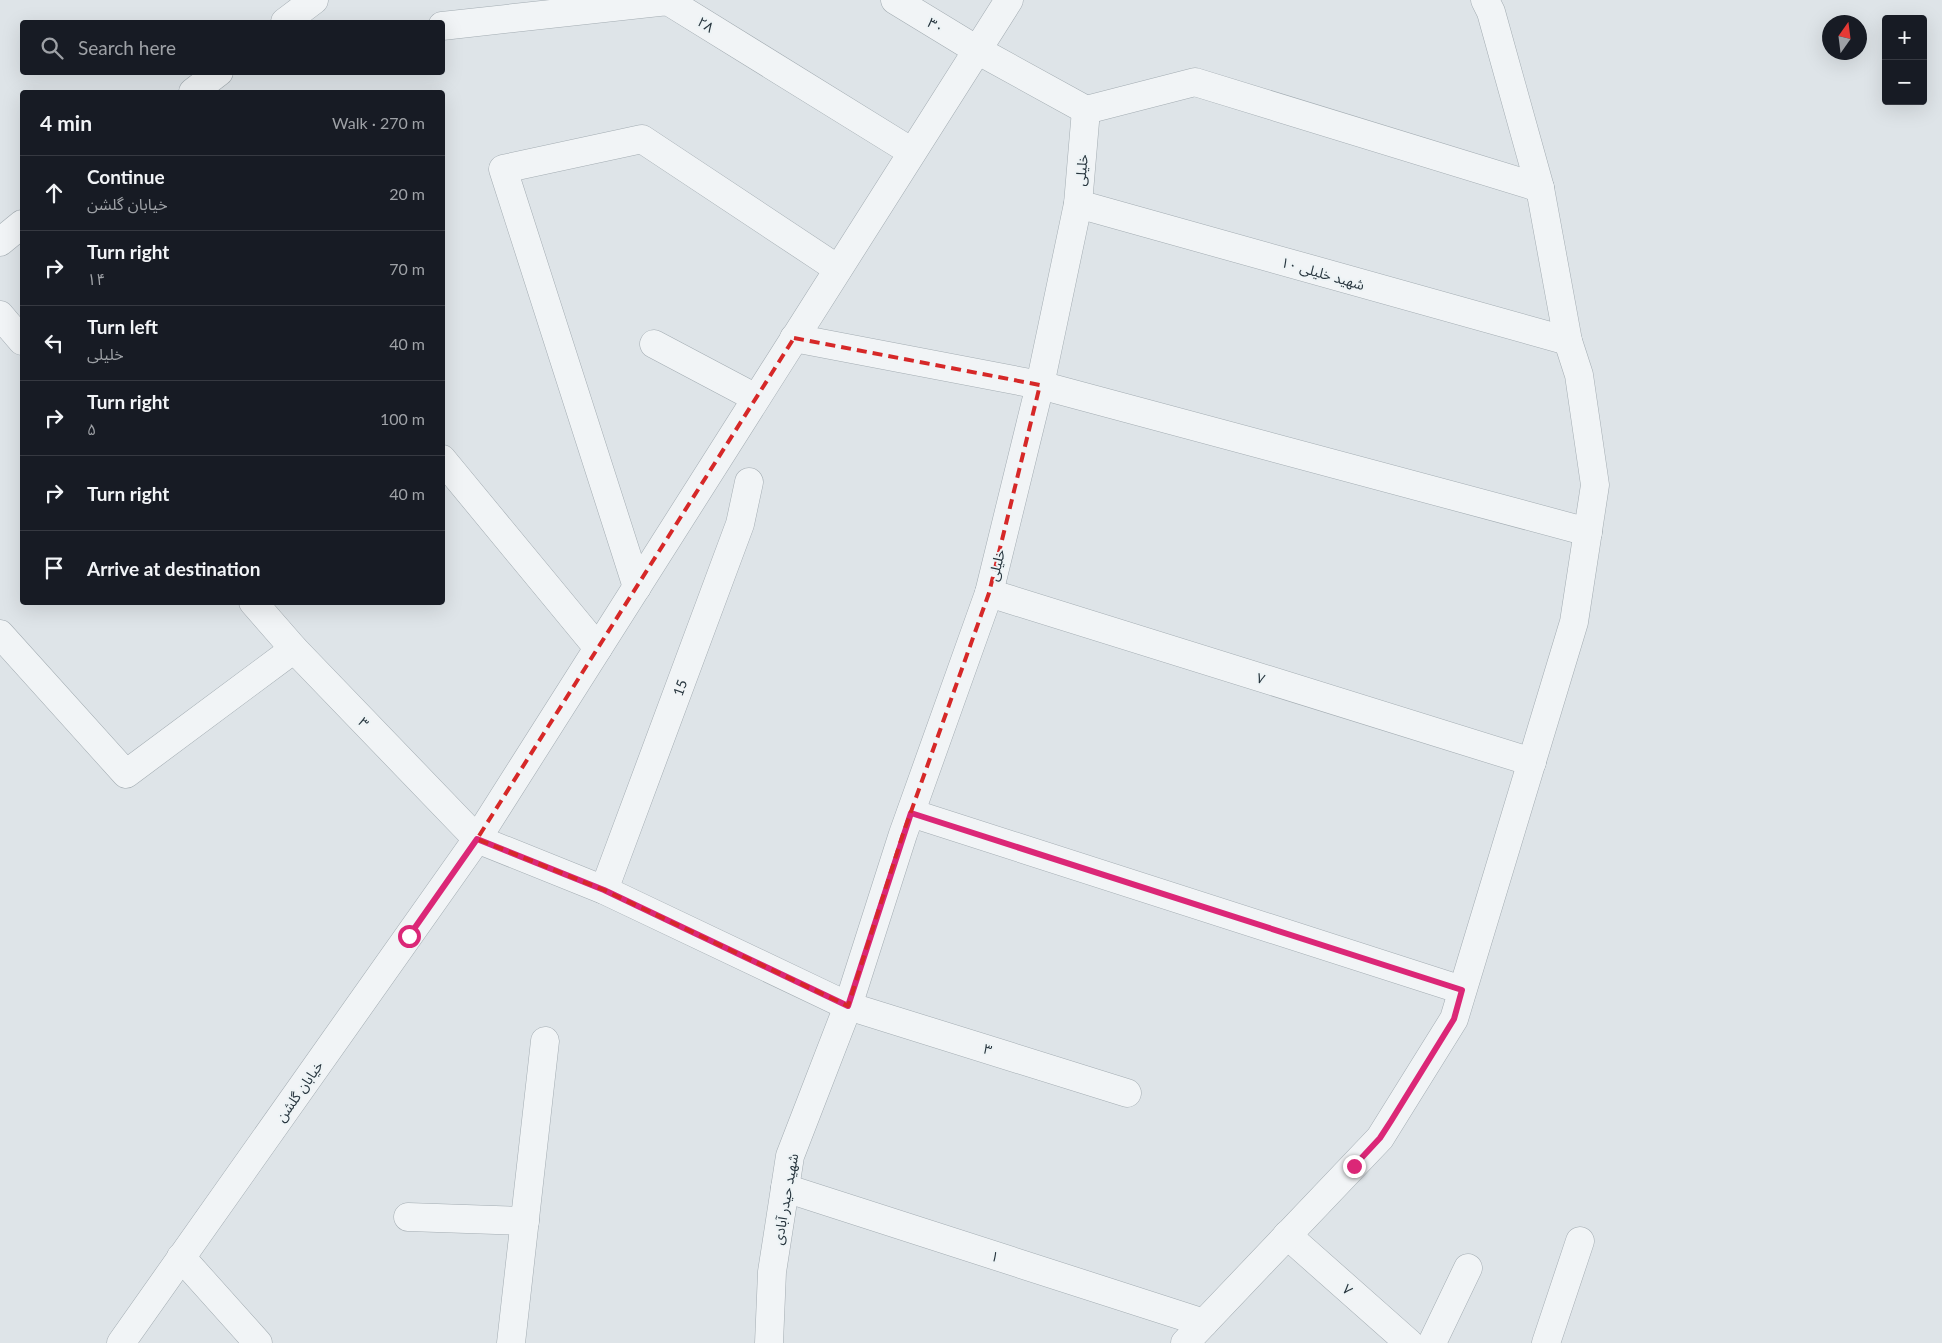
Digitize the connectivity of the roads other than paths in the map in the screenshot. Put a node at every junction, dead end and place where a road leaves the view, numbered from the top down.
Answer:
1 (314, 0) edge
2 (895, 0) edge
3 (1009, 0) edge
4 (1486, 0) edge
5 (287, 20) edge
6 (445, 26) edge
7 (978, 50) junction
8 (215, 75) edge
9 (196, 90) edge
10 (1086, 110) junction
11 (912, 152) junction
12 (1540, 188) junction
13 (1078, 204) junction
14 (20, 226) edge
15 (0, 242) edge
16 (838, 269) junction
17 (0, 315) edge
18 (20, 338) edge
19 (794, 338) junction
20 (1568, 341) junction
21 (654, 344) dead end
22 (1040, 385) junction
23 (756, 398) junction
24 (445, 463) edge
25 (748, 482) dead end
26 (1588, 532) junction
27 (637, 587) junction
28 (990, 594) junction
29 (256, 605) edge
30 (0, 634) edge
31 (598, 648) junction
32 (294, 649) junction
33 (1532, 762) junction
34 (911, 813) junction
35 (477, 839) junction
36 (604, 890) junction
37 (1462, 990) junction
38 (848, 1006) junction
39 (544, 1041) dead end
40 (1127, 1092) dead end
41 (785, 1188) junction
42 (408, 1217) dead end
43 (525, 1221) junction
44 (1287, 1235) junction
45 (1580, 1241) dead end
46 (181, 1257) junction
47 (1468, 1268) dead end
48 (1204, 1323) junction
49 (121, 1343) edge
50 (258, 1343) edge
51 (511, 1343) edge
52 (769, 1343) edge
53 (1185, 1343) edge
54 (1409, 1343) edge
55 (1432, 1343) edge
56 (1546, 1343) edge

1 - 5 street
2 - 7 street, ۳۰
3 - 7 street, خیابان گلشن
4 - 12 street
6 - 11 street, ۲۸
7 - 10 street, ۳۰
7 - 11 street, خیابان گلشن
8 - 9 street
10 - 12 street
10 - 13 street, خلیلی
11 - 16 street, خیابان گلشن
12 - 20 street
13 - 20 street, شهید خلیلی ۱۰
13 - 22 street, خلیلی
14 - 15 street
16 - 19 street, خیابان گلشن
16 - 27 street
17 - 18 street
19 - 22 street
19 - 23 street, خیابان گلشن
20 - 26 street
21 - 23 street
22 - 26 street
22 - 28 street, خلیلی
23 - 27 street, خیابان گلشن
24 - 31 street
25 - 36 street, 15
26 - 33 street
27 - 31 street, خیابان گلشن
28 - 33 street, ۷
28 - 34 street, خلیلی
29 - 32 street, ۳
30 - 32 street
31 - 35 street, خیابان گلشن
32 - 35 street, ۳
33 - 37 street
34 - 37 street
34 - 38 street, خلیلی
35 - 36 street, ۳
35 - 46 street, خیابان گلشن
36 - 38 street, ۳
37 - 44 street
38 - 40 street, ۳
38 - 41 street, شهید حیدر آبادی
39 - 43 street
41 - 48 street, ۱
41 - 52 street, شهید حیدر آبادی
42 - 43 street
43 - 51 street
44 - 48 street
44 - 54 street, ۷
45 - 56 street
46 - 49 street, خیابان گلشن
46 - 50 street
47 - 55 street
48 - 53 street

